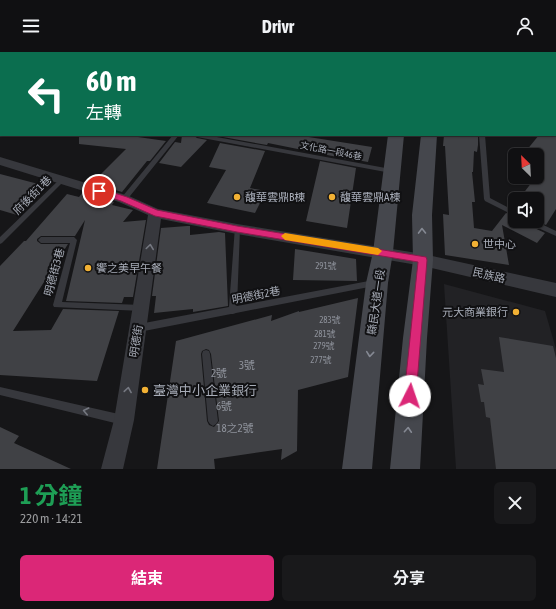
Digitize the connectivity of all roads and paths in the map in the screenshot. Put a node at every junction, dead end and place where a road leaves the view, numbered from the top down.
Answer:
1 (175, 136) edge
2 (202, 136) edge
3 (396, 136) edge
4 (429, 136) edge
5 (482, 136) edge
6 (0, 161) edge
7 (391, 171) junction
8 (62, 180) junction
9 (124, 199) junction
10 (508, 210) edge
11 (155, 213) junction
12 (544, 228) edge
13 (237, 229) junction
14 (556, 234) edge
15 (41, 240) dead end
16 (0, 241) edge
17 (383, 252) junction
18 (423, 260) junction
19 (377, 283) junction
20 (556, 290) edge
21 (142, 308) junction
22 (233, 311) junction
23 (138, 328) junction
24 (206, 354) dead end
25 (0, 391) edge
26 (124, 420) junction
27 (213, 421) dead end
28 (355, 468) edge
29 (112, 469) edge
30 (405, 469) edge

1 - 9 lane
2 - 7 lane, 文化路一段46巷
3 - 7 main road, 縣民大道一段
18 -> 4 main road
5 - 10 lane
6 - 8 street, 民族路
7 - 17 main road, 縣民大道一段
8 - 9 street, 民族路
8 - 16 lane, 府後街1巷
9 - 11 street, 民族路
11 - 13 street, 民族路
21 -> 11 street, 明德街
12 - 14 lane
13 - 17 street, 民族路
13 - 22 lane
15 - 21 lane, 明德街3巷
17 - 18 street, 民族路
17 - 19 main road, 縣民大道一段
18 - 20 street, 民族路
30 -> 18 main road
19 - 22 lane, 明德街2巷
19 -> 28 main road, 縣民大道一段
21 - 23 street, 明德街
22 - 23 lane, 明德街2巷
26 -> 23 street, 明德街
24 - 27 lane
26 -> 25 lane
26 - 29 street, 明德街

